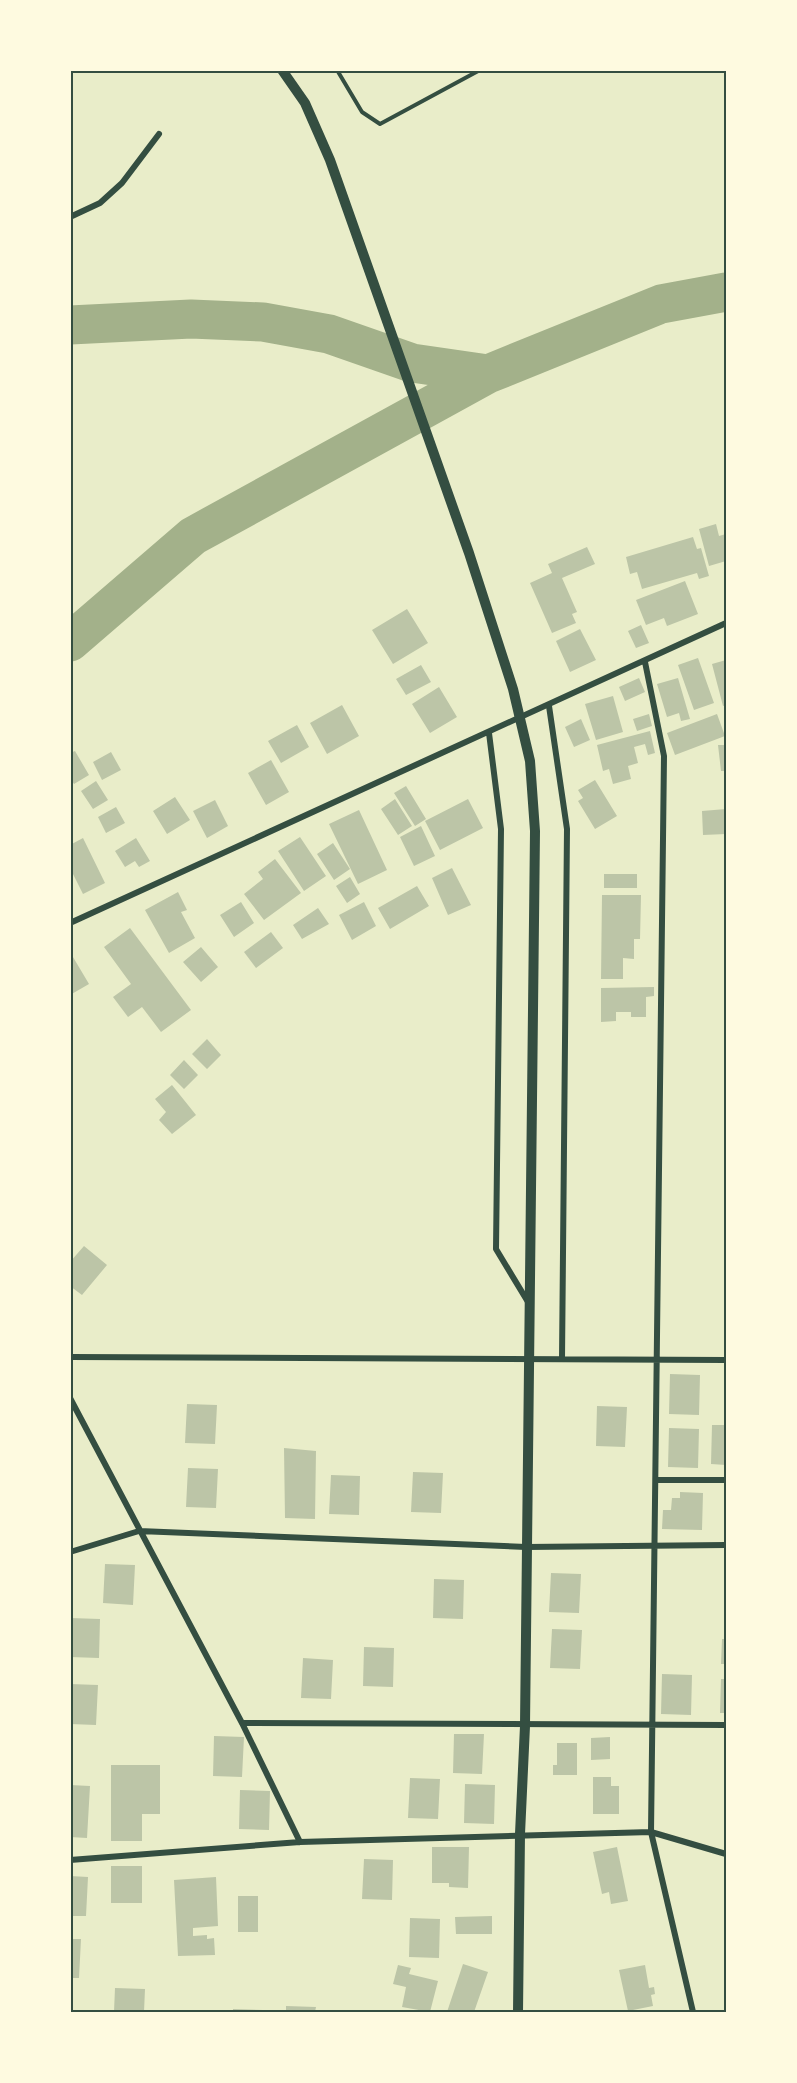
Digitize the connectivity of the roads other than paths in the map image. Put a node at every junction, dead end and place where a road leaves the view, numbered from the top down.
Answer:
1 (282, 70) edge
2 (159, 134) dead end
3 (70, 217) edge
4 (726, 623) edge
5 (645, 662) junction
6 (549, 706) junction
7 (489, 733) junction
8 (70, 923) edge
9 (529, 1302) junction
10 (70, 1357) edge
11 (529, 1359) junction
12 (562, 1359) junction
13 (658, 1360) junction
14 (726, 1360) edge
15 (70, 1398) edge
16 (656, 1480) junction
17 (726, 1480) edge
18 (139, 1531) junction
19 (655, 1544) junction
20 (726, 1545) edge
21 (526, 1547) junction
22 (70, 1552) edge
23 (242, 1723) junction
24 (654, 1724) junction
25 (726, 1725) edge
26 (525, 1726) junction
27 (651, 1832) junction
28 (520, 1834) junction
29 (300, 1842) junction
30 (726, 1854) edge
31 (70, 1860) edge
32 (518, 2013) edge
33 (693, 2013) edge

1 - 9 street
2 - 3 street
4 - 5 street
5 - 6 street
5 - 13 street
6 - 7 street
6 - 12 street
7 - 8 street
7 - 9 street
9 - 11 street
10 - 11 street
11 - 12 street
11 - 21 street
12 - 13 street
13 - 14 street
13 - 16 street
15 - 18 street
16 - 17 street
16 - 19 street
18 - 21 street
18 - 22 street
18 - 23 street
19 - 20 street
19 - 21 street
19 - 24 street
21 - 26 street
23 - 26 street
23 - 29 street
24 - 25 street
24 - 26 street
24 - 27 street
26 - 28 street
27 - 28 street
27 - 30 street
27 - 33 street
28 - 29 street
28 - 32 street
29 - 31 street

